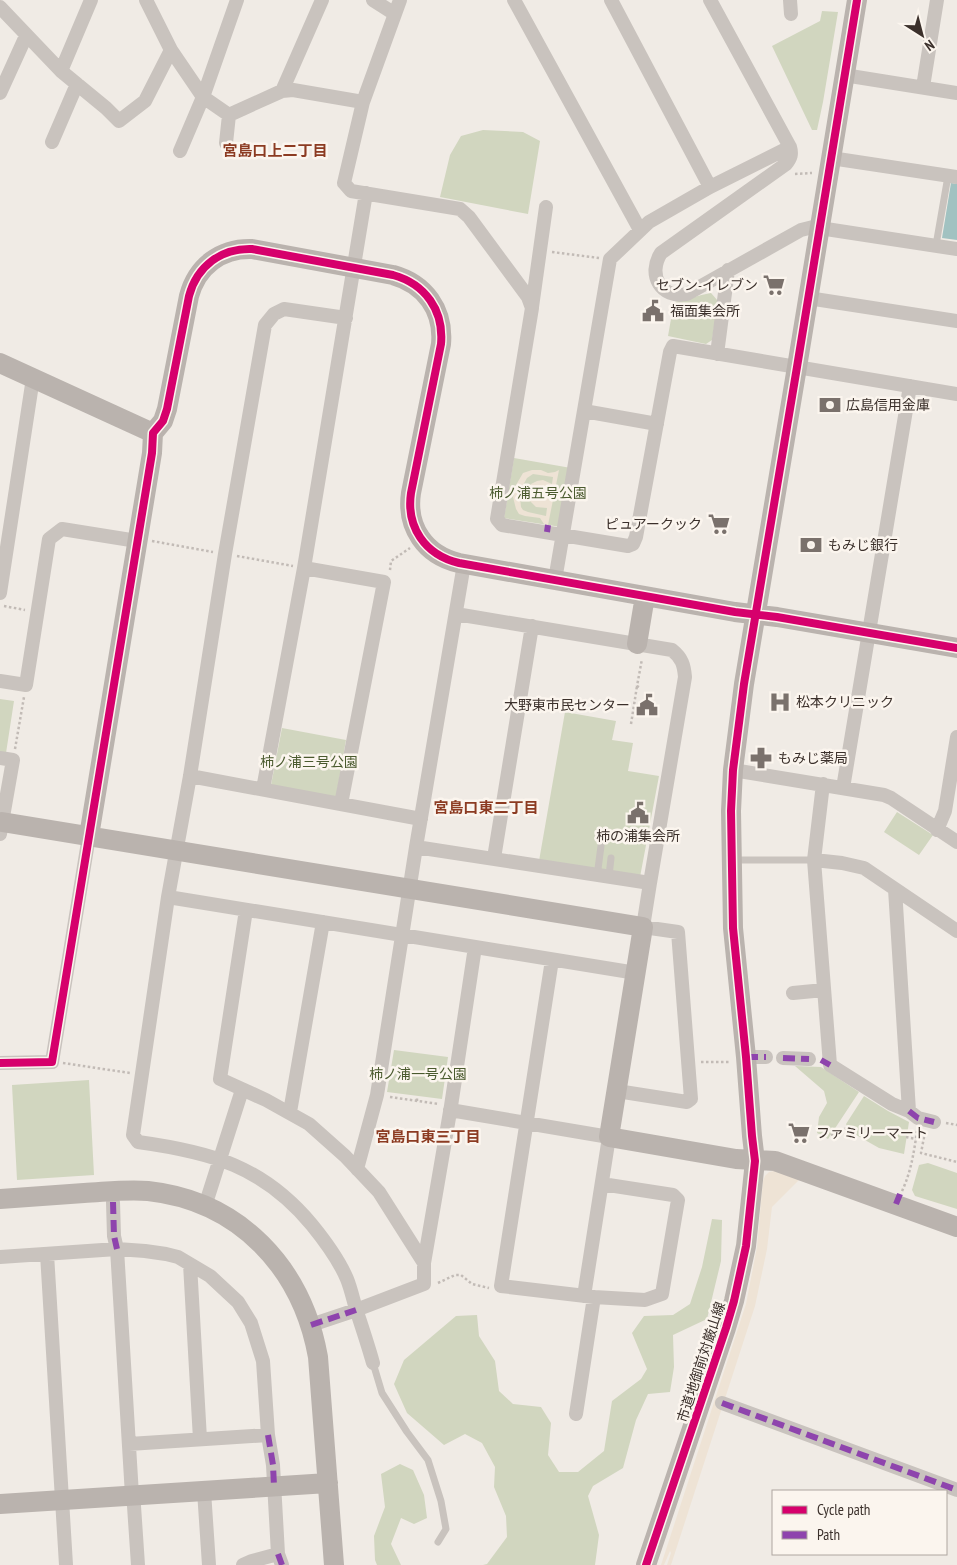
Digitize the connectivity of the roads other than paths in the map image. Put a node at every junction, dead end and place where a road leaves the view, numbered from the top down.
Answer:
1 (90, 0) edge
2 (237, 0) edge
3 (322, 0) edge
4 (372, 0) edge
5 (400, 0) edge
6 (514, 0) edge
7 (611, 0) edge
8 (710, 0) edge
9 (857, 0) edge
10 (937, 0) edge
11 (152, 4) edge
12 (0, 7) edge
13 (395, 14) junction
14 (26, 36) junction
15 (171, 50) junction
16 (61, 70) junction
17 (844, 75) junction
18 (77, 84) junction
19 (923, 87) junction
20 (282, 91) junction
21 (0, 93) edge
22 (957, 93) edge
23 (202, 97) junction
24 (363, 102) junction
25 (229, 114) junction
26 (52, 142) dead end
27 (226, 143) dead end
28 (790, 147) junction
29 (180, 151) dead end
30 (831, 158) junction
31 (952, 176) edge
32 (710, 187) junction
33 (366, 193) junction
34 (546, 207) dead end
35 (820, 227) junction
36 (640, 230) junction
37 (936, 245) junction
38 (957, 248) edge
39 (354, 268) junction
40 (728, 270) junction
41 (808, 298) junction
42 (532, 308) junction
43 (346, 318) junction
44 (957, 321) edge
45 (717, 354) junction
46 (0, 363) edge
47 (797, 367) junction
48 (33, 378) junction
49 (910, 386) junction
50 (957, 394) edge
51 (584, 410) junction
52 (657, 424) junction
53 (153, 433) junction
54 (563, 534) junction
55 (142, 540) junction
56 (464, 564) junction
57 (304, 568) junction
58 (555, 580) junction
59 (645, 596) junction
60 (1, 599) edge
61 (456, 614) junction
62 (756, 615) junction
63 (532, 626) junction
64 (869, 632) junction
65 (957, 648) edge
66 (639, 653) junction
67 (0, 681) edge
68 (957, 737) edge
69 (6, 759) edge
70 (733, 770) junction
71 (190, 776) junction
72 (823, 784) junction
73 (843, 788) junction
74 (263, 789) junction
75 (341, 804) junction
76 (421, 819) junction
77 (1, 828) edge
78 (937, 830) junction
79 (89, 836) junction
80 (957, 842) edge
81 (601, 846) dead end
82 (416, 847) junction
83 (176, 850) junction
84 (494, 858) junction
85 (610, 858) dead end
86 (742, 860) dead end
87 (814, 860) junction
88 (604, 875) junction
89 (650, 883) junction
90 (409, 888) junction
91 (895, 889) junction
92 (168, 897) junction
93 (246, 910) junction
94 (323, 922) junction
95 (643, 927) junction
96 (957, 931) edge
97 (402, 935) junction
98 (475, 947) junction
99 (552, 960) junction
100 (636, 974) junction
101 (824, 990) junction
102 (793, 993) dead end
103 (766, 1057) dead end
104 (782, 1058) dead end
105 (740, 1059) junction
106 (820, 1061) junction
107 (0, 1063) edge
108 (242, 1090) junction
109 (617, 1091) junction
110 (450, 1108) junction
111 (290, 1112) junction
112 (527, 1122) junction
113 (609, 1137) junction
114 (220, 1159) junction
115 (755, 1161) junction
116 (357, 1168) junction
117 (602, 1184) junction
118 (0, 1199) edge
119 (113, 1202) dead end
120 (205, 1206) junction
121 (957, 1227) edge
122 (117, 1249) junction
123 (47, 1254) junction
124 (0, 1257) edge
125 (424, 1263) junction
126 (190, 1264) junction
127 (589, 1297) junction
128 (356, 1310) junction
129 (311, 1325) junction
130 (373, 1363) joint
131 (722, 1403) dead end
132 (576, 1414) dead end
133 (268, 1435) junction
134 (200, 1439) junction
135 (129, 1444) junction
136 (328, 1483) junction
137 (274, 1486) junction
138 (957, 1490) edge
139 (204, 1491) junction
140 (132, 1495) junction
141 (61, 1500) junction
142 (0, 1504) edge
143 (438, 1542) dead end
144 (280, 1559) edge
145 (66, 1565) edge
146 (138, 1565) edge
147 (209, 1565) edge
148 (243, 1565) edge
149 (334, 1565) edge
150 (646, 1565) edge

1 - 16 street
2 - 23 street
3 - 20 street
4 - 13 street
5 - 13 street
6 - 36 street
7 - 32 street
8 - 28 street
9 - 17 street, 市道地御前対厳山線
10 - 19 street
11 - 15 street
12 - 14 street
13 - 24 street
14 - 16 street
14 - 21 street
15 - 18 street
15 - 23 street
16 - 18 street
17 - 19 street
17 - 30 street, 市道地御前対厳山線
18 - 26 street
19 - 22 street
20 - 24 street
20 - 25 street
23 - 25 street
23 - 29 street
24 - 33 street
25 - 27 street
28 - 32 street
28 - 40 street
30 - 31 street
30 - 35 street, 市道地御前対厳山線
31 - 37 lane
32 - 36 street
33 - 39 street
33 - 42 street
34 - 42 street
35 - 37 street
35 - 40 street
35 - 41 street, 市道地御前対厳山線
36 - 51 street
37 - 38 street
39 - 43 street
39 - 53 street
39 - 56 street
40 - 45 street
41 - 44 street
41 - 47 street, 市道地御前対厳山線
42 - 54 street
43 - 57 street
43 - 71 street
45 - 47 street
45 - 52 street
46 - 48 street
47 - 49 street
47 - 62 street, 市道地御前対厳山線
48 - 53 street
48 - 60 street
49 - 50 street
49 - 64 street
51 - 52 street
51 - 54 street
52 - 54 street
53 - 55 street
54 - 58 street
55 - 67 street
55 - 79 street
56 - 58 street
56 - 61 street
57 - 74 street
57 - 75 street
58 - 59 street
59 - 62 street
59 - 66 street
61 - 63 street
61 - 76 street
62 - 64 street
62 - 70 street, 市道地御前対厳山線
63 - 66 street
63 - 84 street
64 - 65 street
64 - 73 street
66 - 89 street
68 - 78 street
69 - 77 street
70 - 72 street
70 - 105 street, 市道地御前対厳山線
71 - 74 street
71 - 83 street
72 - 73 street
72 - 87 street
73 - 78 street
74 - 75 street
75 - 76 street
76 - 82 street
77 - 79 street
78 - 80 street
79 - 83 street
79 - 107 street
81 - 88 lane
82 - 84 street
82 - 90 street
83 - 90 street
83 - 92 street
84 - 88 street
85 - 88 lane
86 - 87 lane
87 - 91 street
87 - 101 street
88 - 89 street
89 - 95 street
90 - 95 street
90 - 97 street
91 - 96 street
91 - 106 street
92 - 93 street
92 - 114 street
93 - 94 street
93 - 108 street
94 - 97 street
94 - 111 street
95 - 100 street
95 - 109 street
97 - 98 street
97 - 116 street
98 - 99 street
98 - 110 street
99 - 100 street
99 - 112 street
100 - 109 street
101 - 102 street
101 - 106 street
103 - 105 street
104 - 106 street
105 - 115 street, 市道地御前対厳山線
108 - 111 street
108 - 114 street
109 - 113 street
110 - 112 street
110 - 125 street
111 - 116 street
112 - 113 street
112 - 127 street
113 - 115 street
113 - 117 street
114 - 120 street
114 - 128 street
115 - 121 street
115 - 150 street, 市道地御前対厳山線
116 - 125 street
117 - 127 street
117 - 127 street
118 - 120 street
119 - 122 street
120 - 129 street
122 - 123 street
122 - 126 street
122 - 135 street
123 - 124 street
123 - 141 street
125 - 128 street
126 - 133 street
126 - 134 street
127 - 132 street
128 - 129 street
128 - 130 street
129 - 136 street
130 - 143 lane
131 - 138 street
133 - 134 street
133 - 137 street
134 - 135 street
135 - 140 street
136 - 137 street
136 - 149 street
137 - 139 street
137 - 144 street
139 - 140 street
139 - 147 street
140 - 141 street
140 - 146 street
141 - 142 street
141 - 145 street
144 - 148 street

